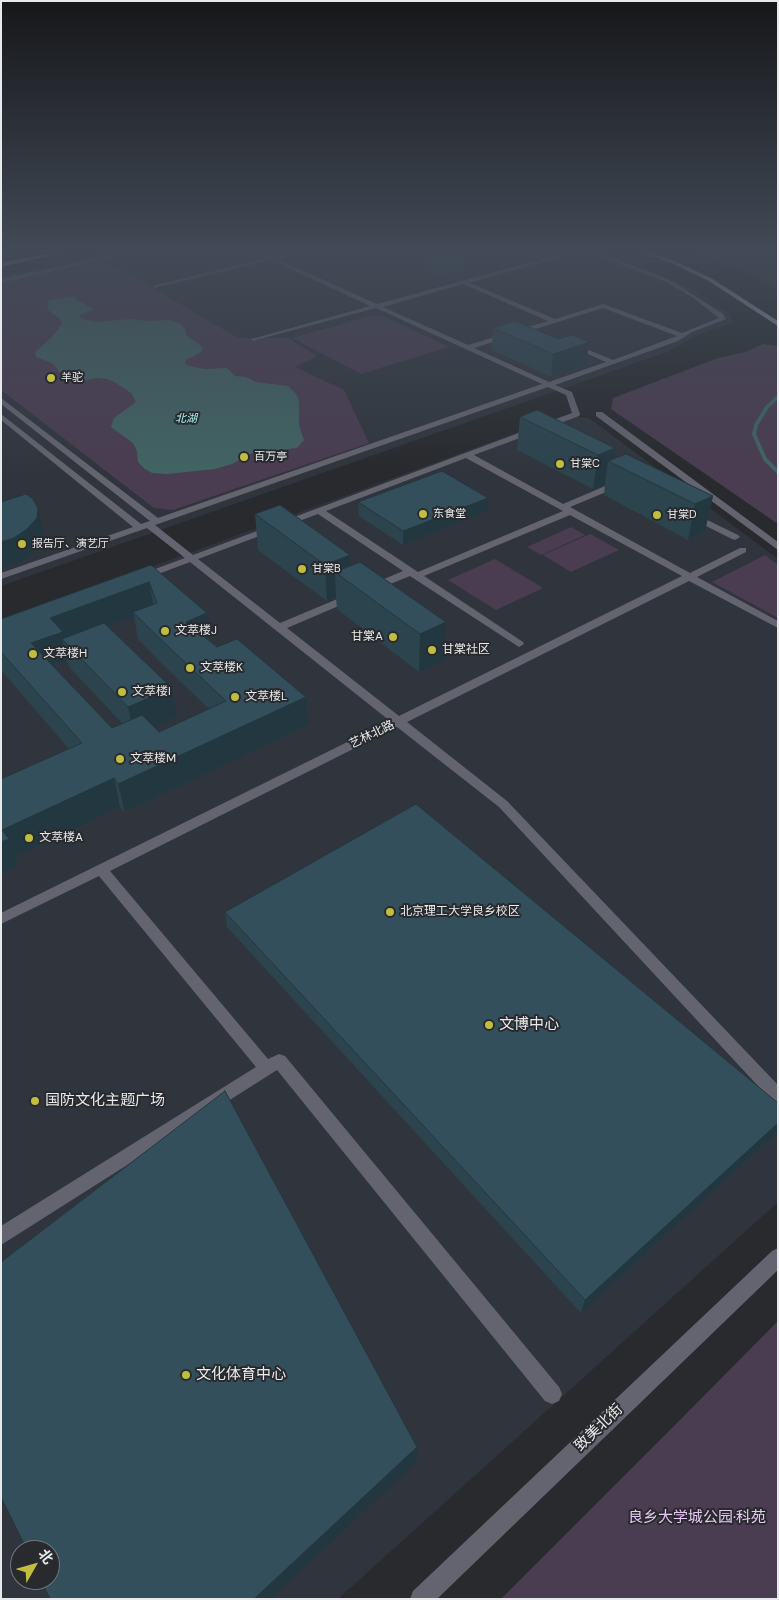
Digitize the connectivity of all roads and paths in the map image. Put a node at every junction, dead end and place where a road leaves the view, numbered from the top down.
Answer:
1 (308, 325) edge
2 (338, 325) edge
3 (417, 325) edge
4 (541, 325) edge
5 (652, 325) edge
6 (707, 325) edge
7 (342, 327) dead end
8 (531, 328) junction
9 (540, 332) edge
10 (682, 336) junction
11 (254, 340) dead end
12 (567, 343) edge
13 (467, 348) junction
14 (612, 362) junction
15 (548, 385) junction
16 (7, 406) edge
17 (599, 414) dead end
18 (1, 416) edge
19 (468, 455) junction
20 (625, 481) edge
21 (567, 509) junction
22 (318, 510) junction
23 (684, 511) edge
24 (149, 525) junction
25 (735, 537) dead end
26 (778, 547) edge
27 (743, 550) dead end
28 (189, 558) junction
29 (414, 574) junction
30 (1, 576) edge
31 (690, 576) junction
32 (134, 580) edge
33 (778, 625) edge
34 (278, 628) junction
35 (519, 644) dead end
36 (398, 722) junction
37 (101, 869) junction
38 (1, 919) edge
39 (266, 1069) junction
40 (778, 1096) edge
41 (1, 1236) edge
42 (778, 1257) edge
43 (552, 1394) dead end
44 (421, 1599) edge

1 - 11 street
2 - 7 street
3 - 13 street
4 - 8 street
5 - 10 street
6 - 10 street
8 - 9 street
8 - 13 street
10 - 14 street
12 - 14 street
13 - 15 street
14 - 15 street
15 - 19 street
15 - 24 street
16 - 18 street
16 - 24 street
17 - 26 street
18 - 24 street
19 - 21 street
19 - 22 street
20 - 21 street
21 - 29 street
21 - 31 street
22 - 28 street
22 - 29 street
23 - 25 street
24 - 28 street
24 - 30 street
27 - 31 street, 艺林北路
28 - 32 street
28 - 34 street
29 - 34 street
29 - 35 street
31 - 33 street
31 - 36 street, 艺林北路
34 - 36 street
36 - 37 street, 艺林北路
36 - 40 street
37 - 38 street, 艺林北路
37 - 39 street
39 - 41 street
39 - 43 street
42 - 44 street, 致美北街

